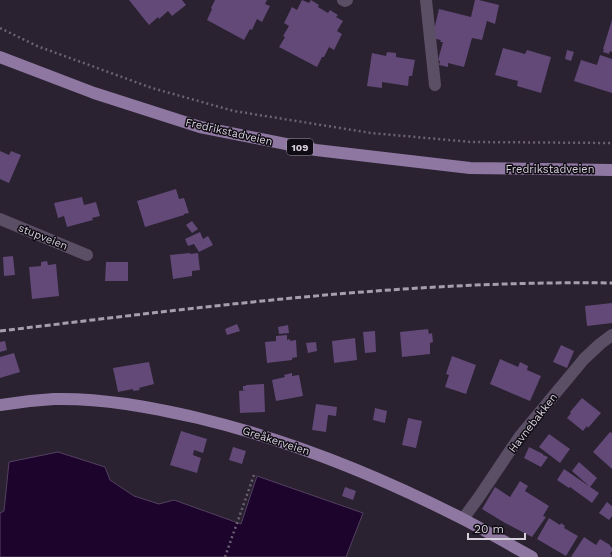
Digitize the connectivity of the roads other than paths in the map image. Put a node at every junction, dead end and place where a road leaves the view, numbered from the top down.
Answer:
1 (343, 0) edge
2 (347, 0) edge
3 (426, 0) edge
4 (0, 58) edge
5 (435, 85) dead end
6 (612, 170) edge
7 (0, 219) edge
8 (87, 255) dead end
9 (612, 335) edge
10 (0, 405) edge
11 (463, 519) junction
12 (532, 557) edge

1 - 2 street
3 - 5 street
4 - 6 main road, Fredrikstadveien / 109
7 - 8 street, stupveien
9 - 11 street, Havnebakken
10 - 11 main road, Greåkerveien
11 - 12 main road, Greåkerveien

